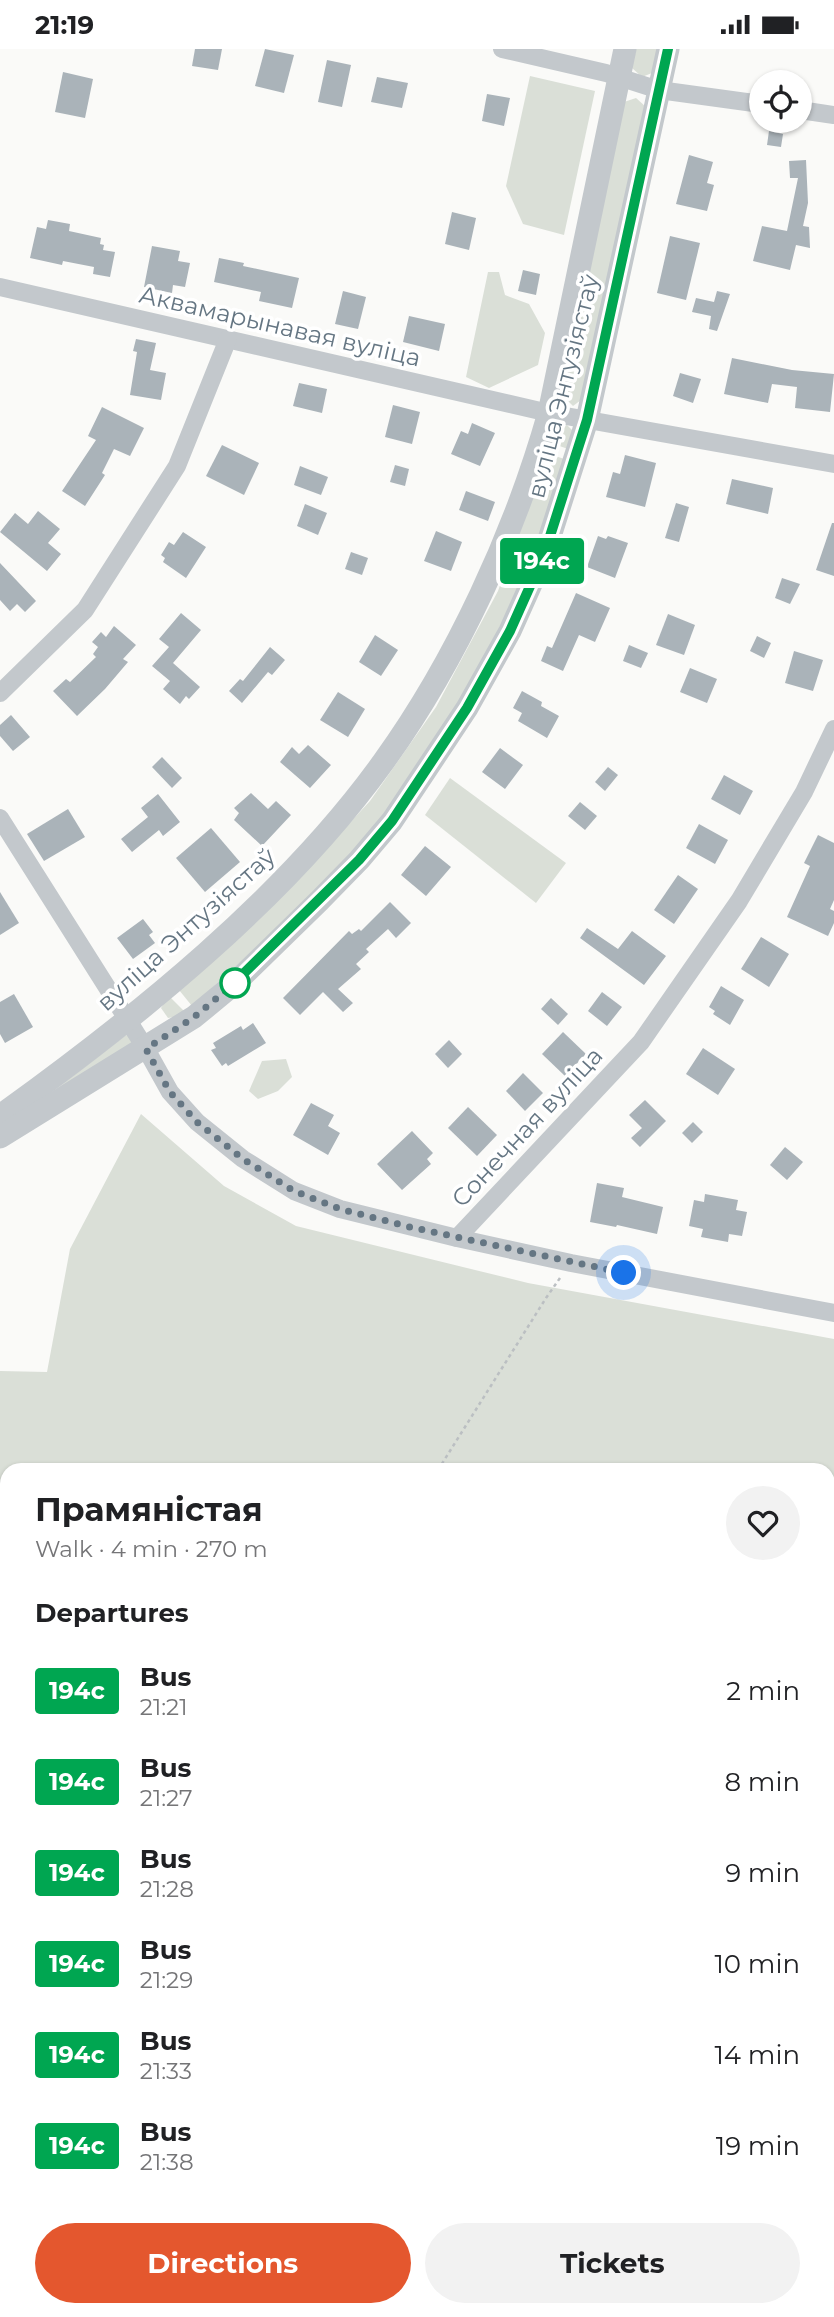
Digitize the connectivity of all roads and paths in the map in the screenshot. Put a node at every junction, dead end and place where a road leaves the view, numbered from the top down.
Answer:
1 (502, 49) edge
2 (625, 49) edge
3 (668, 49) edge
4 (619, 77) junction
5 (660, 90) junction
6 (749, 102) edge
7 (812, 112) edge
8 (834, 115) edge
9 (0, 287) edge
10 (228, 339) junction
11 (549, 413) junction
12 (587, 420) junction
13 (834, 464) edge
14 (0, 693) edge
15 (834, 729) edge
16 (0, 818) edge
17 (127, 1019) junction
18 (146, 1049) junction
19 (0, 1116) edge
20 (0, 1137) edge
21 (457, 1238) junction
22 (571, 1263) junction
23 (834, 1313) edge
24 (442, 1463) edge

1 - 4 street
2 - 4 street, вуліца Энтузіястаў
3 - 5 street, вуліца Энтузіястаў
4 - 5 street
4 - 11 street, вуліца Энтузіястаў
5 - 6 street
5 - 12 street, вуліца Энтузіястаў
7 - 8 street
9 - 10 street, Аквамарынавая вуліца
10 - 11 street, Аквамарынавая вуліца
10 - 14 street
11 - 12 street, Аквамарынавая вуліца
11 - 17 street, вуліца Энтузіястаў
12 - 13 street, Аквамарынавая вуліца
12 - 18 street, вуліца Энтузіястаў
15 - 21 street, Сонечная вуліца
16 - 17 street, Сонечная вуліца
17 - 18 street, Сонечная вуліца
17 - 19 street, вуліца Энтузіястаў
18 - 20 street, вуліца Энтузіястаў
18 - 21 street, Сонечная вуліца
21 - 22 street
22 - 23 street
22 - 24 path

